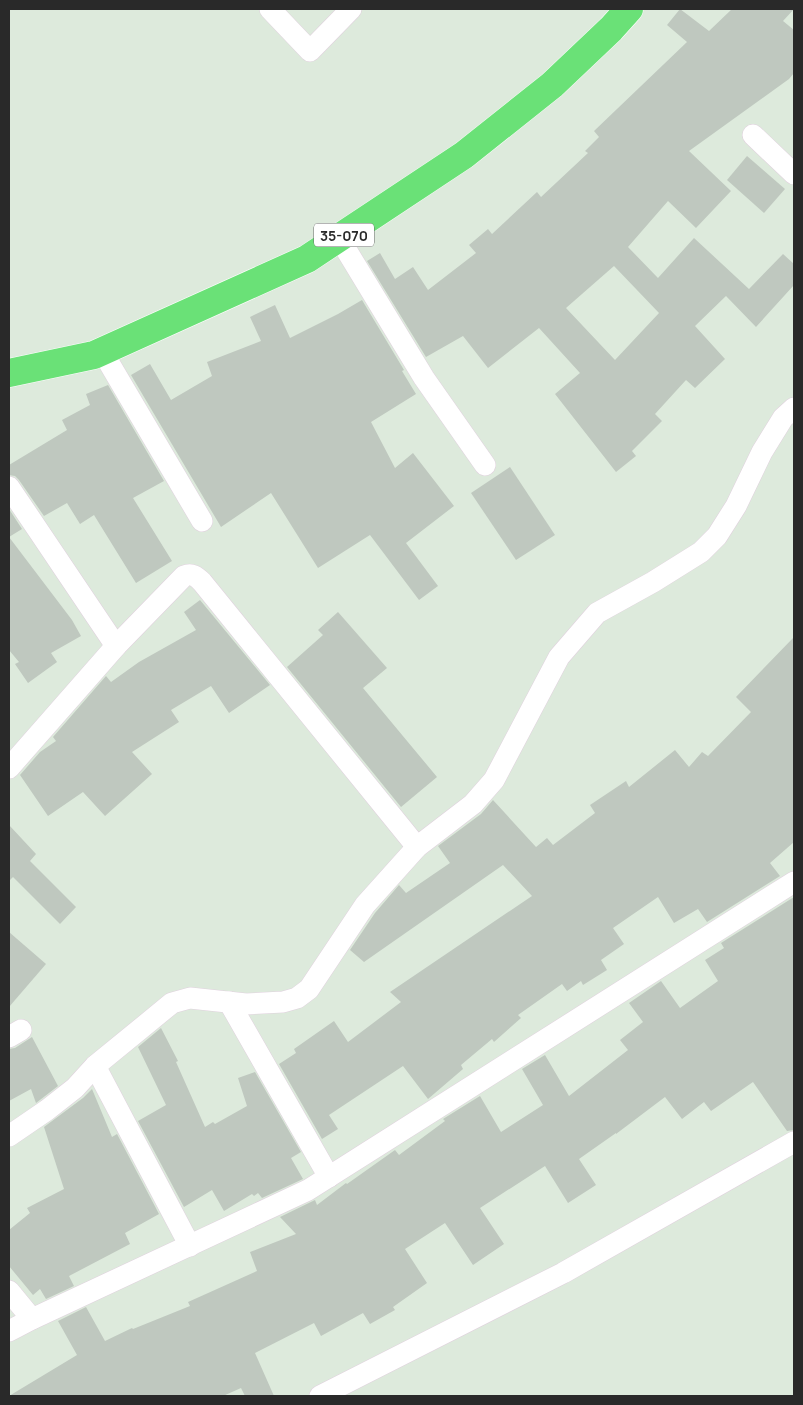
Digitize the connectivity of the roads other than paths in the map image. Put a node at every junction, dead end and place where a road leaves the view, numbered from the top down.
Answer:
1 (270, 9) edge
2 (351, 9) edge
3 (629, 9) edge
4 (753, 135) dead end
5 (794, 174) edge
6 (339, 238) junction
7 (102, 352) junction
8 (9, 373) edge
9 (794, 408) edge
10 (485, 465) dead end
11 (9, 487) edge
12 (202, 521) dead end
13 (116, 646) junction
14 (9, 768) edge
15 (412, 841) junction
16 (794, 882) edge
17 (229, 1002) junction
18 (95, 1066) junction
19 (9, 1136) edge
20 (794, 1142) edge
21 (329, 1177) junction
22 (190, 1246) junction
23 (9, 1291) edge
24 (32, 1319) junction
25 (9, 1331) edge
26 (320, 1396) edge

1 - 2 street
3 - 6 main road, 35-070
4 - 5 street
6 - 7 main road, 35-070
6 - 10 street
7 - 8 main road, 35-070
7 - 12 street
9 - 15 street
11 - 13 street
13 - 14 street
13 - 15 street
15 - 17 street
16 - 21 street
17 - 18 street
17 - 21 street
18 - 19 street
18 - 22 street
20 - 26 street
21 - 22 street
22 - 24 street
23 - 24 street
24 - 25 street

